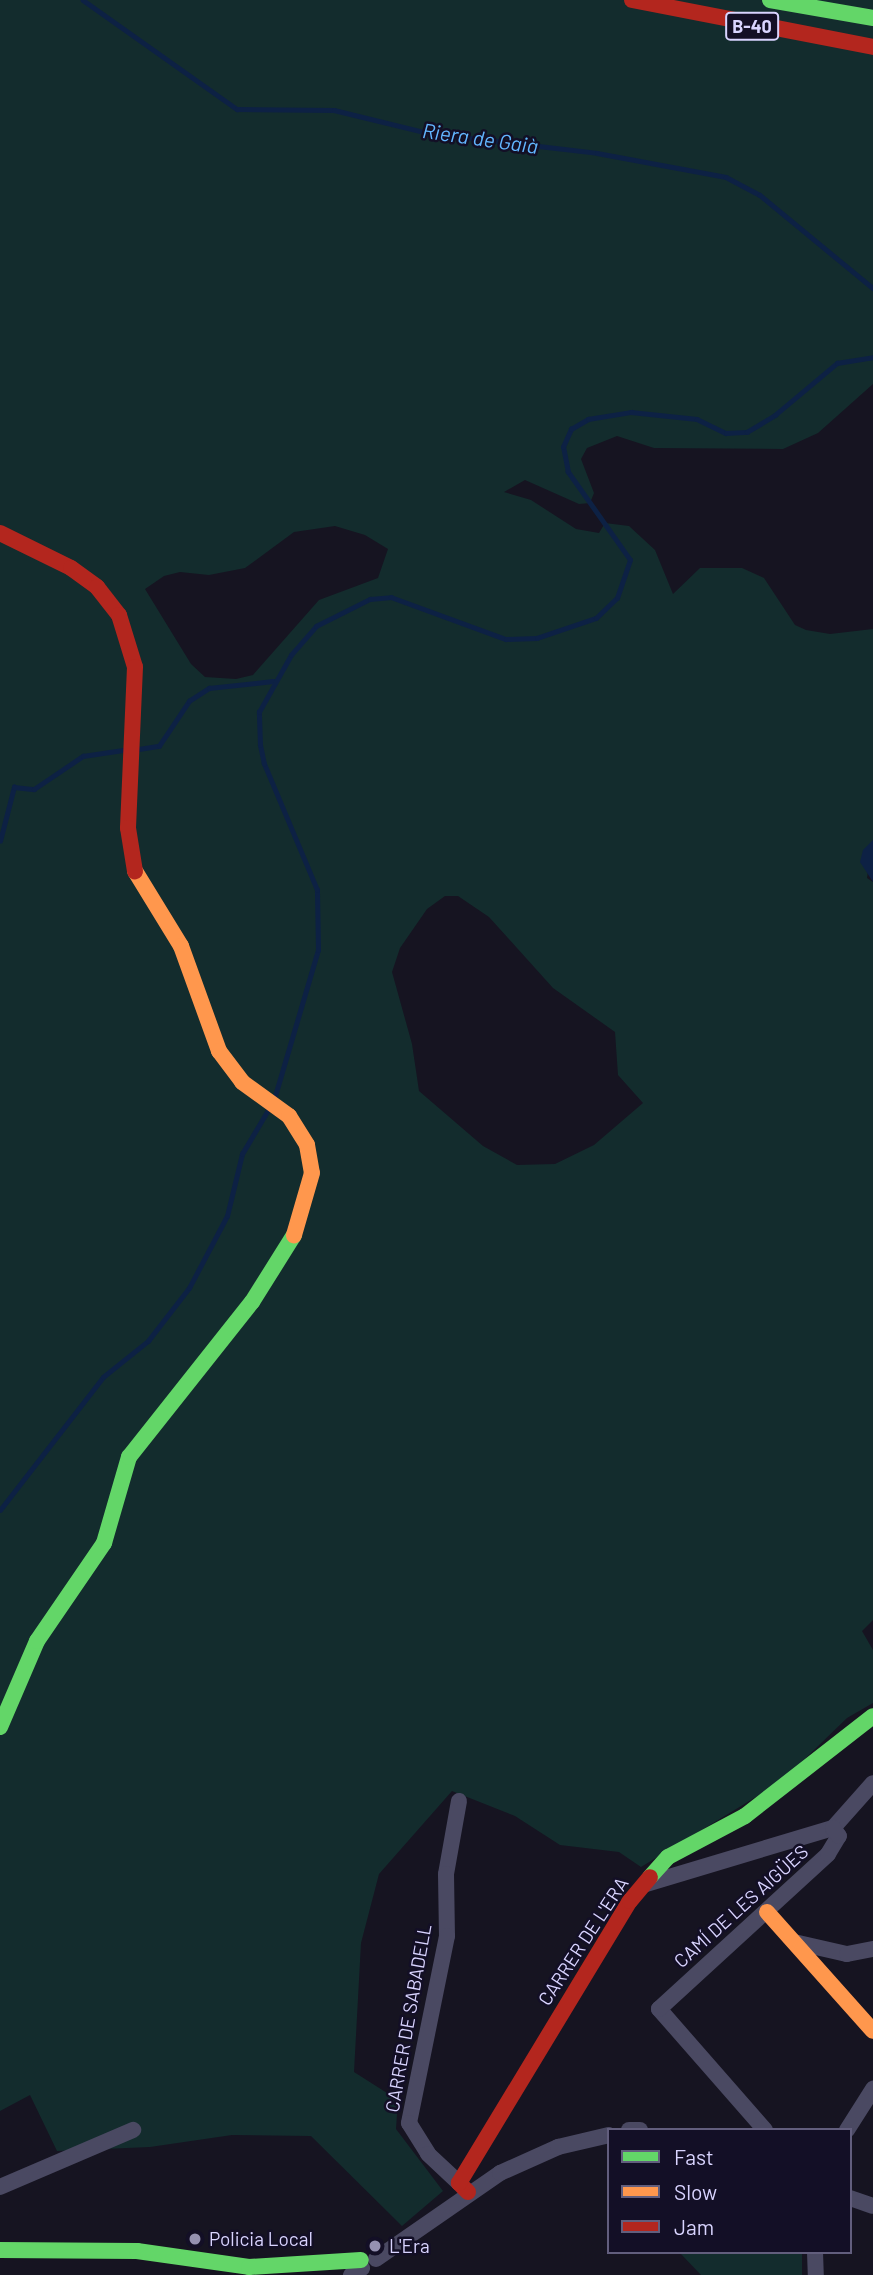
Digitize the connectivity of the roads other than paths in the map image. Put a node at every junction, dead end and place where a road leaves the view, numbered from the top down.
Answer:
1 (632, 0) edge
2 (770, 0) edge
3 (873, 18) edge
4 (873, 47) edge
5 (0, 533) edge
6 (873, 1716) edge
7 (0, 1727) edge
8 (873, 1783) edge
9 (459, 1801) dead end
10 (833, 1828) junction
11 (644, 1884) junction
12 (767, 1912) junction
13 (794, 1942) junction
14 (873, 1949) edge
15 (873, 2031) edge
16 (873, 2089) edge
17 (763, 2128) edge
18 (848, 2128) edge
19 (133, 2130) dead end
20 (607, 2136) edge
21 (0, 2187) edge
22 (464, 2187) junction
23 (852, 2199) edge
24 (873, 2206) edge
25 (0, 2250) edge
26 (815, 2254) edge
27 (366, 2268) edge
28 (816, 2275) edge

1 - 4 main road, B-40
2 - 3 main road, B-40
5 - 7 main road
6 - 11 main road, CARRER DE L'ERA
8 - 10 street
9 - 22 street, CARRER DE SABADELL
10 - 11 street
10 - 12 street, CAMÍ DE LES AIGÜES
11 - 22 main road, CARRER DE L'ERA
12 - 13 main road
12 - 17 street, CAMÍ DE LES AIGÜES
13 - 14 street
13 - 15 main road
16 - 18 street
19 - 21 street
20 - 22 street
22 - 27 street
23 - 24 street
25 - 27 main road
26 - 28 street

